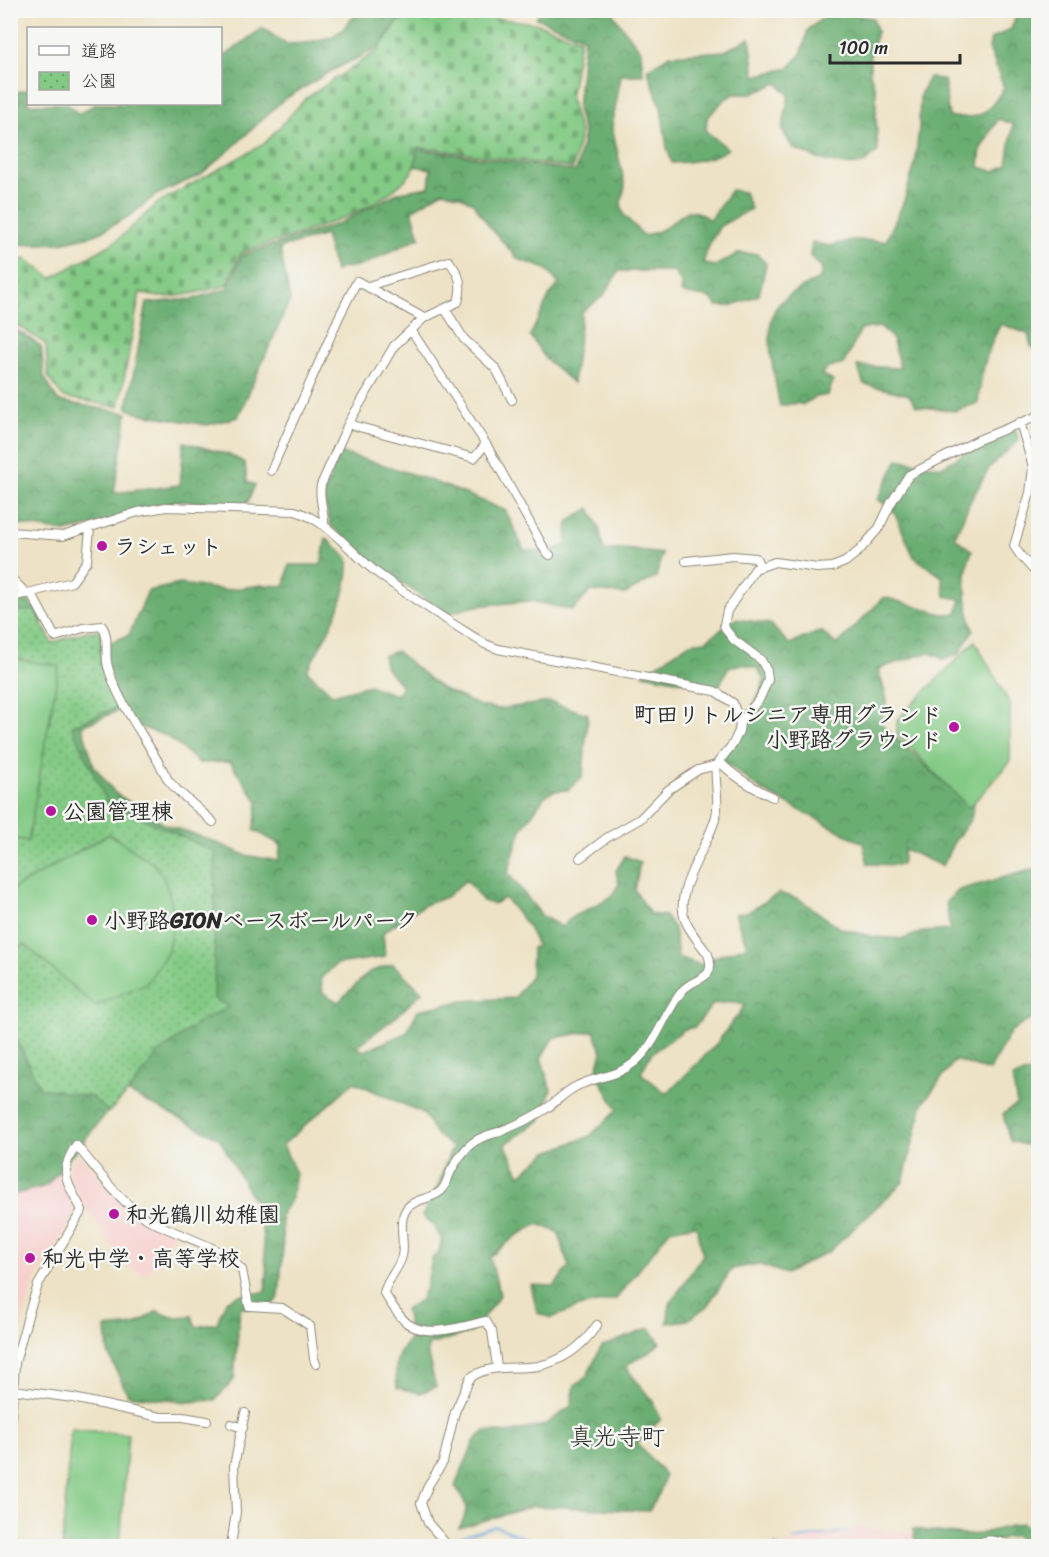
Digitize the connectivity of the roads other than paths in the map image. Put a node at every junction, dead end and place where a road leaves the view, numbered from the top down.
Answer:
1 (368, 286) junction
2 (445, 309) junction
3 (424, 318) junction
4 (411, 330) junction
5 (512, 400) dead end
6 (1038, 416) edge
7 (1020, 422) junction
8 (348, 424) junction
9 (486, 444) junction
10 (271, 471) dead end
11 (324, 526) junction
12 (90, 529) junction
13 (10, 532) edge
14 (550, 555) dead end
15 (686, 561) dead end
16 (760, 566) junction
17 (1038, 575) edge
18 (10, 577) edge
19 (29, 594) junction
20 (16, 596) dead end
21 (740, 723) junction
22 (717, 763) junction
23 (773, 796) dead end
24 (213, 822) dead end
25 (580, 858) dead end
26 (597, 1325) dead end
27 (13, 1360) edge
28 (316, 1364) dead end
29 (497, 1367) junction
30 (14, 1390) junction
31 (244, 1413) dead end
32 (207, 1421) dead end
33 (231, 1424) dead end
34 (243, 1428) junction
35 (10, 1438) edge
36 (1004, 1543) dead end
37 (231, 1546) edge
38 (448, 1546) edge
39 (974, 1546) edge

1 - 2 street
1 - 3 street
1 - 10 street
2 - 3 street
2 - 5 street
3 - 4 street
4 - 8 street
4 - 9 street
6 - 7 street
7 - 16 street
7 - 17 street
8 - 9 street
8 - 11 street
9 - 14 street
11 - 12 street
11 - 21 street
12 - 13 street
12 - 19 street
15 - 16 street
16 - 21 street
18 - 19 street
19 - 20 street
19 - 24 street
21 - 22 street
22 - 23 street
22 - 25 street
22 - 29 street
26 - 29 street
27 - 28 street
27 - 30 street
29 - 38 street
30 - 32 street
30 - 35 street
31 - 34 street
33 - 34 street
34 - 37 street
36 - 39 street

